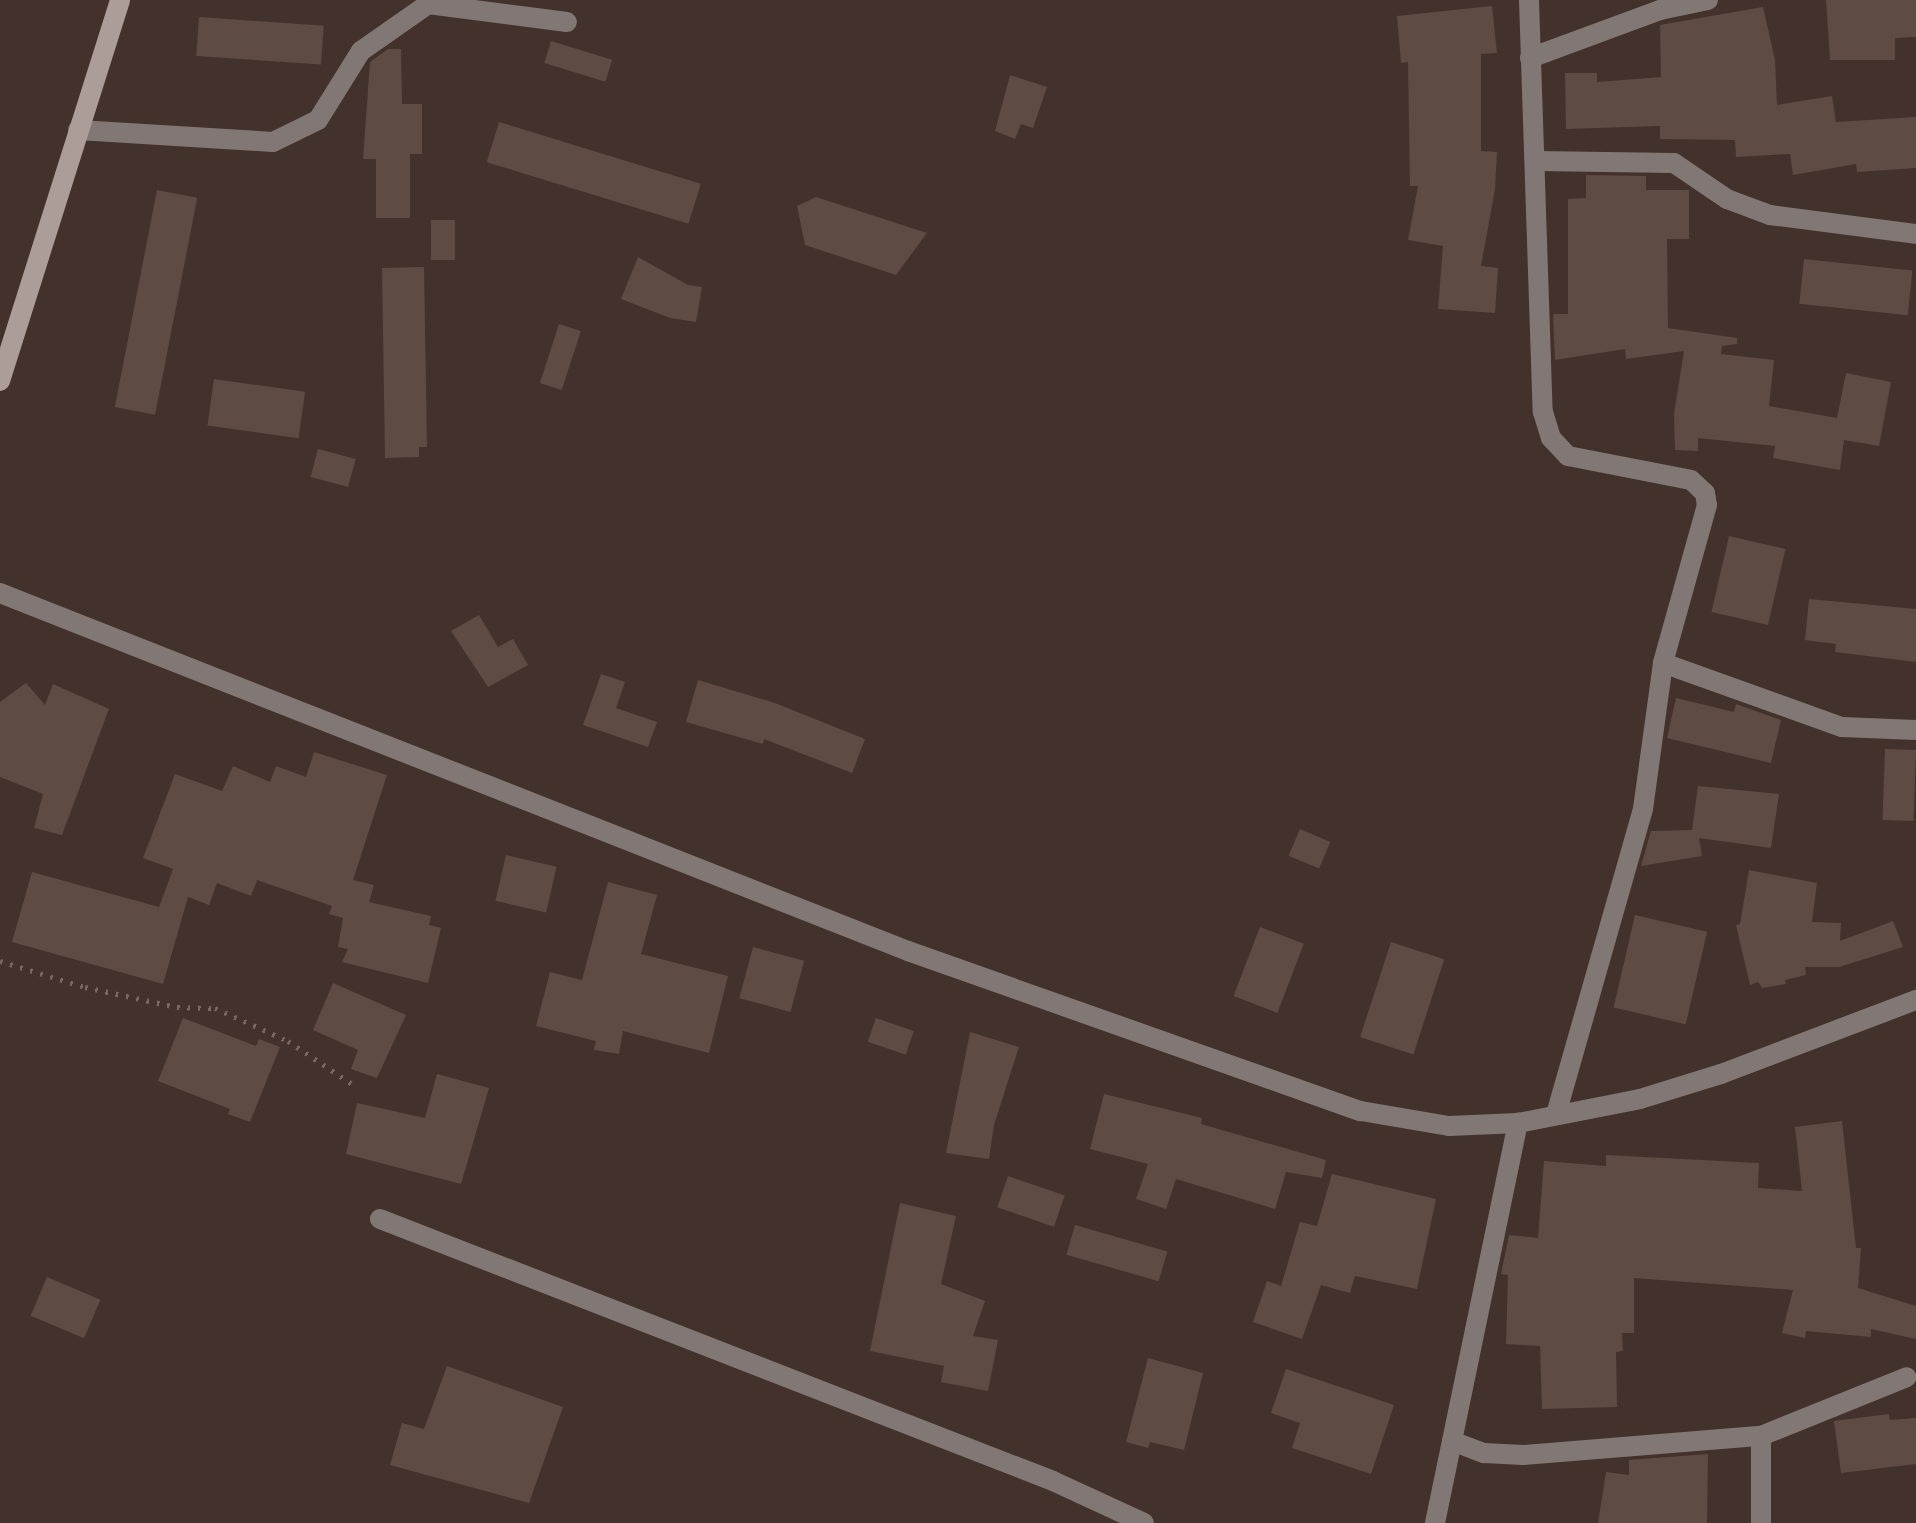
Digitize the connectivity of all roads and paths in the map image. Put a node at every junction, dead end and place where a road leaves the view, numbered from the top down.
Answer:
1 (120, 0) edge
2 (1529, 0) edge
3 (1708, 0) edge
4 (567, 22) dead end
5 (1530, 58) junction
6 (78, 130) junction
7 (1537, 161) junction
8 (1916, 234) edge
9 (0, 381) edge
10 (0, 593) edge
11 (1663, 663) junction
12 (1916, 730) edge
13 (0, 962) edge
14 (1916, 1000) edge
15 (355, 1086) dead end
16 (1556, 1115) junction
17 (1518, 1123) junction
18 (380, 1218) dead end
19 (1907, 1377) dead end
20 (1761, 1436) junction
21 (1452, 1441) junction
22 (1144, 1523) edge
23 (1435, 1523) edge
24 (1762, 1523) edge

1 - 6 main road
2 - 5 street
3 - 5 street
4 - 6 street
5 - 7 street
6 - 9 main road
7 - 8 street
7 - 11 street
10 - 17 street
11 - 12 street
11 - 16 street
13 - 15 path
14 - 16 street
16 - 17 street
17 - 21 street
18 - 22 street
19 - 20 street
20 - 21 street
20 - 24 street
21 - 23 street

